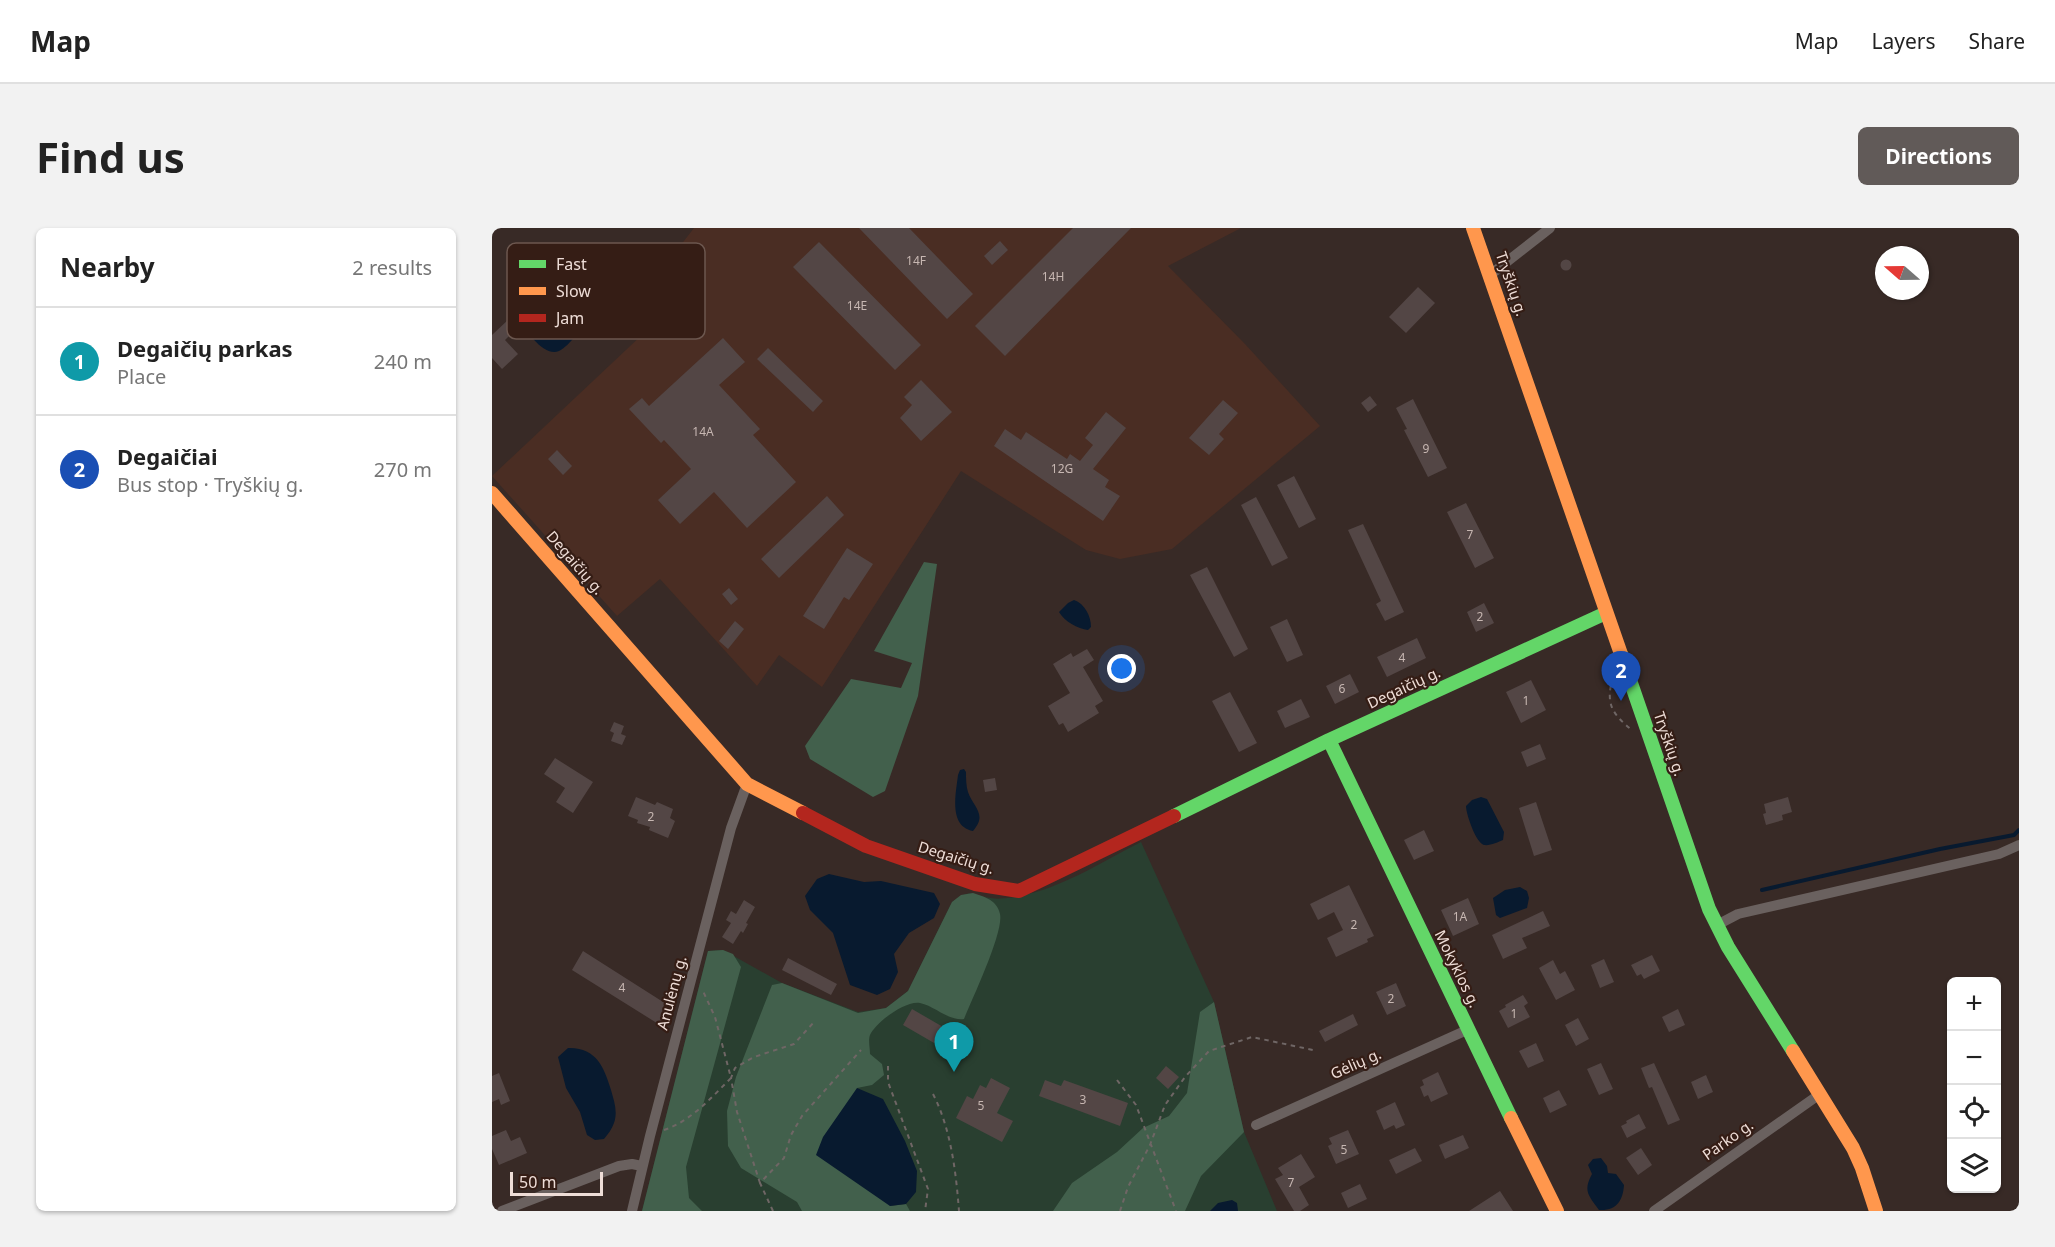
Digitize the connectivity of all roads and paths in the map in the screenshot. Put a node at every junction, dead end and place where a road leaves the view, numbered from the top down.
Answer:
1 (1473, 228) edge
2 (1550, 228) edge
3 (1490, 275) junction
4 (492, 493) edge
5 (1606, 613) junction
6 (1329, 740) junction
7 (747, 784) junction
8 (2019, 845) edge
9 (1717, 925) junction
10 (693, 972) junction
11 (815, 1021) dead end
12 (1467, 1030) junction
13 (861, 1050) dead end
14 (1313, 1050) dead end
15 (888, 1066) dead end
16 (731, 1078) junction
17 (1117, 1080) dead end
18 (933, 1094) dead end
19 (1820, 1094) junction
20 (1256, 1125) dead end
21 (650, 1136) junction
22 (1150, 1144) junction
23 (642, 1166) junction
24 (760, 1183) junction
25 (502, 1211) edge
26 (632, 1211) edge
27 (773, 1211) edge
28 (925, 1211) edge
29 (959, 1211) edge
30 (1120, 1211) edge
31 (1176, 1211) edge
32 (1557, 1211) edge
33 (1654, 1211) edge
34 (1876, 1211) edge

1 - 3 street, Tryškių g.
2 - 3 street
3 - 5 street, Tryškių g.
4 - 7 street, Degaičių g.
5 - 6 street, Degaičių g.
5 - 9 street, Tryškių g.
6 - 7 street, Degaičių g.
6 - 12 street, Mokyklos g.
7 - 10 street, Anulėnų g.
8 - 9 street
9 - 19 street, Tryškių g.
10 - 16 path
10 - 21 street, Anulėnų g.
11 - 16 path
12 - 20 street, Gėlių g.
12 - 32 street, Mokyklos g.
13 - 24 path
14 - 22 path
15 - 28 path
16 - 21 path
16 - 24 path
17 - 22 path
18 - 29 path
19 - 33 street, Parko g.
19 - 34 street, Tryškių g.
21 - 23 street, Anulėnų g.
22 - 30 path
22 - 31 path
23 - 25 street
23 - 26 street, Anulėnų g.
24 - 27 path

